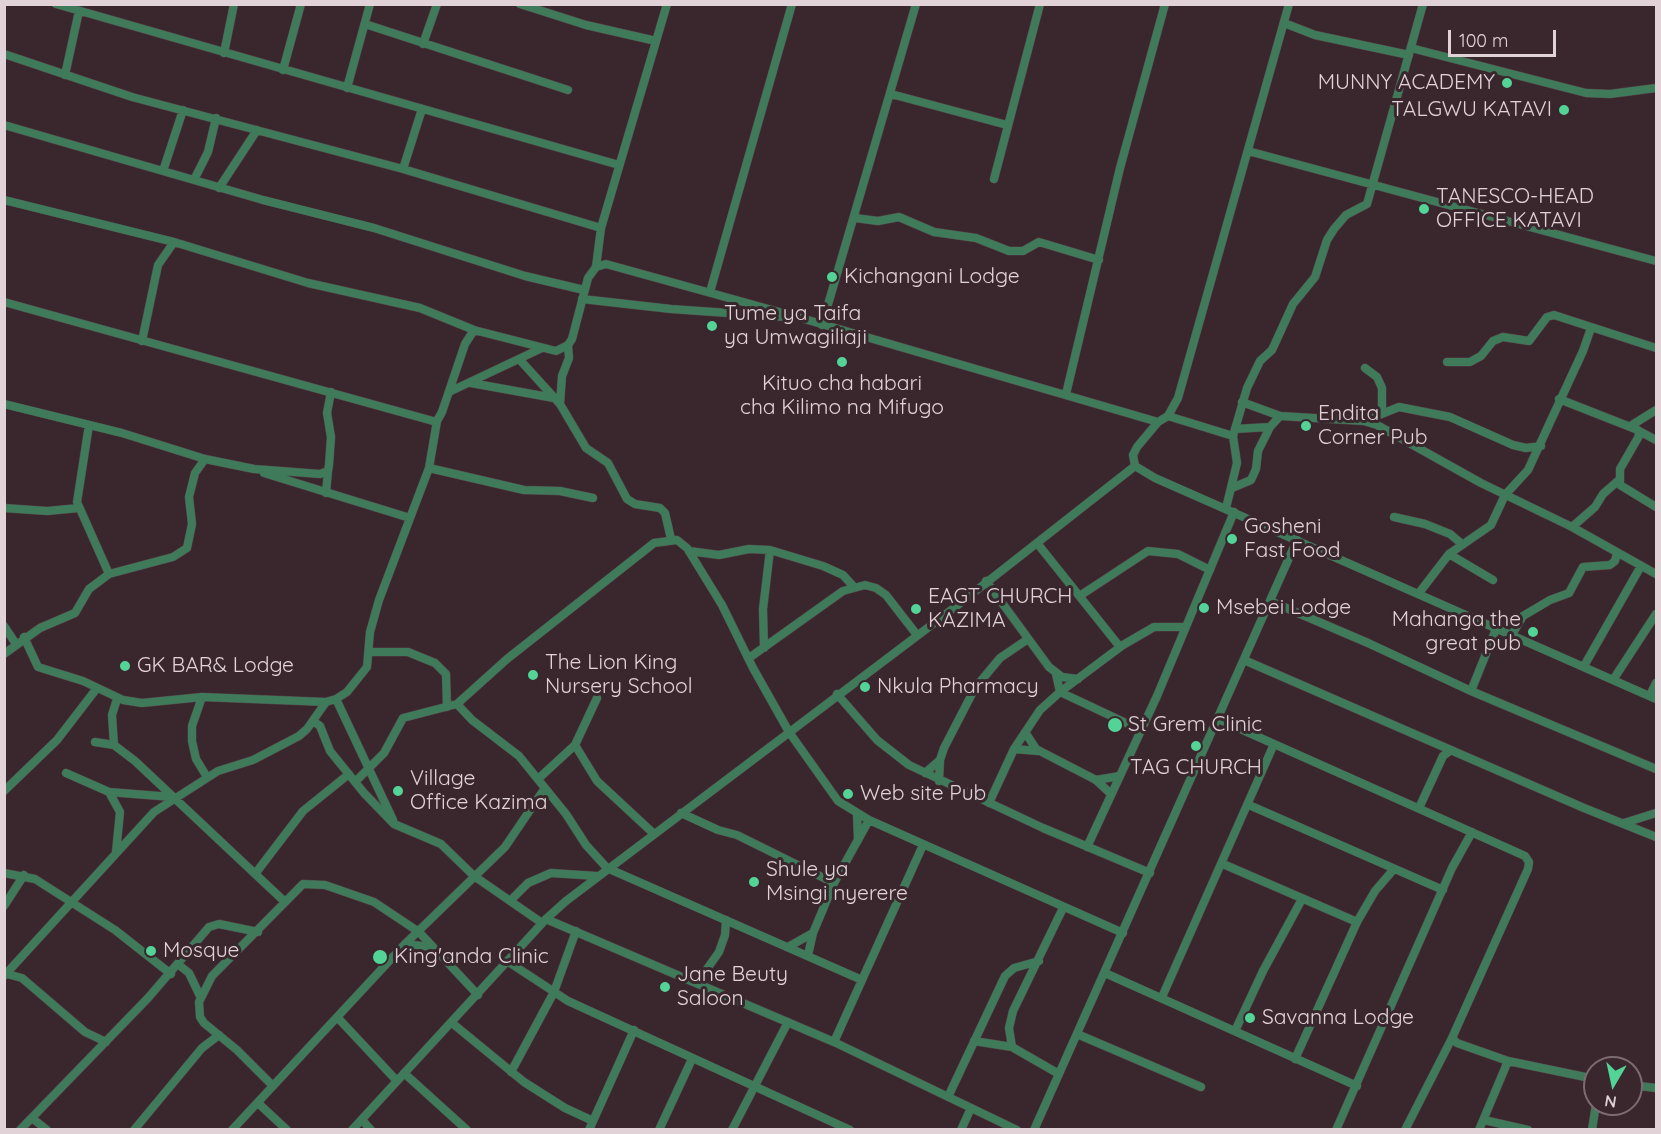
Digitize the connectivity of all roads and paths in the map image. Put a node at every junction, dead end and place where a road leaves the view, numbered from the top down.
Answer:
1 (56, 4) edge
2 (234, 4) edge
3 (301, 4) edge
4 (370, 4) edge
5 (437, 4) edge
6 (520, 4) edge
7 (667, 4) edge
8 (792, 4) edge
9 (916, 4) edge
10 (1040, 4) edge
11 (1165, 4) edge
12 (1289, 4) edge
13 (1423, 4) edge
14 (79, 11) junction
15 (1284, 23) junction
16 (365, 24) junction
17 (656, 41) junction
18 (423, 44) junction
19 (1410, 52) junction
20 (4, 54) edge
21 (224, 54) junction
22 (283, 70) junction
23 (65, 75) junction
24 (347, 88) junction
25 (1656, 88) edge
26 (568, 90) dead end
27 (891, 94) junction
28 (422, 109) junction
29 (183, 110) junction
30 (216, 118) junction
31 (4, 125) edge
32 (1006, 125) junction
33 (257, 130) junction
34 (1248, 151) junction
35 (619, 165) junction
36 (403, 169) junction
37 (163, 171) junction
38 (994, 179) dead end
39 (194, 180) junction
40 (1373, 186) junction
41 (219, 188) junction
42 (4, 200) edge
43 (855, 218) junction
44 (601, 228) junction
45 (174, 242) junction
46 (1099, 260) junction
47 (1656, 262) edge
48 (596, 267) junction
49 (584, 290) junction
50 (710, 292) junction
51 (582, 299) junction
52 (4, 302) edge
53 (801, 318) junction
54 (822, 325) junction
55 (1591, 328) junction
56 (474, 330) junction
57 (142, 341) junction
58 (568, 345) junction
59 (542, 348) junction
60 (1656, 348) edge
61 (520, 360) junction
62 (1447, 362) dead end
63 (1365, 368) dead end
64 (469, 383) junction
65 (451, 391) junction
66 (331, 392) junction
67 (1066, 394) junction
68 (1559, 399) junction
69 (558, 401) junction
70 (1242, 402) junction
71 (4, 404) edge
72 (1656, 410) edge
73 (1382, 411) junction
74 (1168, 416) junction
75 (1280, 416) junction
76 (437, 421) junction
77 (1364, 421) junction
78 (1158, 422) junction
79 (89, 425) junction
80 (1632, 425) junction
81 (1270, 427) junction
82 (1639, 431) junction
83 (1234, 433) junction
84 (1656, 440) edge
85 (1541, 446) junction
86 (205, 459) junction
87 (1135, 466) junction
88 (429, 468) junction
89 (254, 469) junction
90 (327, 471) junction
91 (1619, 480) junction
92 (1232, 488) junction
93 (326, 493) junction
94 (1506, 495) junction
95 (593, 498) dead end
96 (1656, 507) edge
97 (4, 508) edge
98 (79, 508) junction
99 (1230, 510) junction
100 (1394, 517) dead end
101 (410, 518) junction
102 (1572, 527) junction
103 (671, 539) junction
104 (1297, 540) junction
105 (1037, 543) junction
106 (1462, 544) junction
107 (770, 550) junction
108 (689, 551) junction
109 (1617, 553) junction
110 (1449, 554) junction
111 (1641, 566) junction
112 (1210, 570) junction
113 (109, 574) junction
114 (1656, 574) edge
115 (1492, 580) dead end
116 (986, 581) junction
117 (854, 587) junction
118 (1419, 593) junction
119 (1082, 595) junction
120 (1270, 601) junction
121 (1656, 614) edge
122 (4, 626) edge
123 (1186, 627) junction
124 (1496, 629) junction
125 (1513, 633) junction
126 (917, 635) junction
127 (7, 636) edge
128 (24, 637) junction
129 (1113, 637) junction
130 (1028, 639) junction
131 (16, 644) junction
132 (1120, 647) junction
133 (764, 648) junction
134 (369, 652) junction
135 (4, 654) edge
136 (1110, 656) junction
137 (749, 658) junction
138 (1244, 660) junction
139 (1584, 666) junction
140 (1056, 674) junction
141 (1078, 679) junction
142 (1613, 680) junction
143 (1656, 683) edge
144 (97, 688) junction
145 (1470, 691) junction
146 (1060, 692) junction
147 (837, 694) junction
148 (1653, 697) edge
149 (202, 698) junction
150 (597, 698) dead end
151 (117, 699) junction
152 (188, 699) junction
153 (336, 699) junction
154 (326, 702) junction
155 (456, 704) junction
156 (447, 707) junction
157 (196, 713) junction
158 (1218, 719) junction
159 (313, 722) junction
160 (1141, 730) junction
161 (789, 732) junction
162 (1025, 732) junction
163 (95, 742) dead end
164 (1274, 744) junction
165 (114, 745) junction
166 (576, 745) junction
167 (1014, 749) junction
168 (1451, 750) junction
169 (1040, 752) junction
170 (940, 759) junction
171 (369, 768) junction
172 (1656, 769) edge
173 (66, 773) dead end
174 (925, 773) junction
175 (349, 774) junction
176 (1120, 776) junction
177 (207, 777) junction
178 (538, 779) junction
179 (1096, 780) junction
180 (939, 781) junction
181 (355, 782) junction
182 (545, 788) junction
183 (4, 791) edge
184 (109, 792) junction
185 (1111, 795) junction
186 (173, 798) junction
187 (989, 803) junction
188 (1249, 805) junction
189 (1419, 808) junction
190 (681, 813) junction
191 (1656, 813) edge
192 (857, 814) junction
193 (869, 820) junction
194 (394, 824) junction
195 (1622, 824) junction
196 (1472, 832) junction
197 (653, 833) junction
198 (1656, 837) edge
199 (858, 840) junction
200 (923, 844) junction
201 (1087, 847) junction
202 (116, 852) junction
203 (1223, 864) junction
204 (607, 868) junction
205 (1394, 869) junction
206 (4, 873) edge
207 (1150, 873) junction
208 (255, 874) junction
209 (24, 875) junction
210 (474, 876) junction
211 (597, 876) junction
212 (834, 883) junction
213 (1443, 890) junction
214 (1302, 899) junction
215 (511, 900) junction
216 (70, 902) junction
217 (285, 902) junction
218 (4, 906) edge
219 (1063, 908) junction
220 (726, 920) junction
221 (544, 921) junction
222 (1358, 922) junction
223 (576, 931) junction
224 (258, 932) junction
225 (420, 932) junction
226 (813, 933) junction
227 (1123, 933) junction
228 (405, 944) junction
229 (432, 947) junction
230 (788, 947) junction
231 (808, 956) junction
232 (507, 961) junction
233 (1039, 961) junction
234 (17, 962) junction
235 (179, 965) junction
236 (1106, 973) junction
237 (171, 974) junction
238 (6, 975) edge
239 (22, 978) junction
240 (862, 980) junction
241 (697, 983) junction
242 (554, 992) junction
243 (478, 994) junction
244 (200, 996) junction
245 (1162, 998) junction
246 (338, 1018) junction
247 (788, 1022) junction
248 (452, 1023) junction
249 (634, 1030) junction
250 (1235, 1031) junction
251 (1077, 1034) junction
252 (219, 1035) junction
253 (1452, 1038) junction
254 (974, 1041) junction
255 (106, 1042) junction
256 (834, 1042) junction
257 (1012, 1047) junction
258 (692, 1059) junction
259 (1295, 1059) junction
260 (1508, 1061) junction
261 (511, 1072) junction
262 (404, 1073) junction
263 (1059, 1074) junction
264 (1583, 1077) edge
265 (397, 1081) junction
266 (273, 1086) junction
267 (1357, 1086) junction
268 (755, 1087) junction
269 (1201, 1087) dead end
270 (948, 1097) junction
271 (258, 1103) junction
272 (971, 1108) junction
273 (32, 1118) junction
274 (362, 1120) junction
275 (1484, 1120) junction
276 (593, 1121) junction
277 (20, 1130) edge
278 (47, 1130) edge
279 (134, 1130) edge
280 (232, 1130) edge
281 (287, 1130) edge
282 (352, 1130) edge
283 (371, 1130) edge
284 (467, 1130) edge
285 (589, 1130) edge
286 (659, 1130) edge
287 (732, 1130) edge
288 (850, 1130) edge
289 (960, 1130) edge
290 (1017, 1130) edge
291 (1034, 1130) edge
292 (1336, 1130) edge
293 (1405, 1130) edge
294 (1479, 1130) edge
295 (1528, 1130) edge

1 - 14 street
2 - 21 street
3 - 22 street
4 - 16 street
5 - 18 street
6 - 17 street
7 - 17 street
8 - 50 street
9 - 27 street
10 - 32 street
11 - 46 street
12 - 15 street
13 - 19 street
14 - 21 street
14 - 23 street
15 - 19 street
15 - 34 street
16 - 18 street
16 - 24 street
17 - 35 street
18 - 26 street
19 - 25 street
19 - 40 street
20 - 23 street
21 - 22 street
22 - 24 street
23 - 29 street
24 - 28 street
27 - 32 street
27 - 43 street
28 - 35 street
28 - 36 street
29 - 30 street
29 - 37 street
30 - 33 street
30 - 39 street
31 - 37 street
32 - 38 street
33 - 36 street
33 - 41 street
34 - 40 street
34 - 74 street
35 - 44 street
36 - 44 street
37 - 39 street
39 - 41 street
40 - 47 street
40 - 70 street
41 - 49 street
42 - 45 street
43 - 46 street
43 - 54 street
44 - 48 street
45 - 56 street
45 - 57 street
46 - 67 street
48 - 49 street
48 - 50 street
49 - 51 street
50 - 53 street
51 - 53 street
51 - 58 street
52 - 57 street
53 - 54 street
54 - 67 street
55 - 60 street
55 - 62 street
55 - 68 street
56 - 59 street
56 - 65 street
57 - 66 street
58 - 59 street
58 - 69 street
59 - 61 street
61 - 64 street
61 - 69 street
63 - 73 street
64 - 65 street
64 - 69 street
65 - 76 street
66 - 76 street
66 - 90 street
67 - 78 street
68 - 80 street
68 - 85 street
69 - 103 street
70 - 75 street
70 - 83 street
71 - 79 street
72 - 80 street
73 - 77 street
73 - 85 street
74 - 78 street
74 - 83 street
75 - 77 street
75 - 81 street
76 - 88 street
77 - 94 street
78 - 87 street
79 - 86 street
79 - 98 street
80 - 82 street
81 - 83 street
81 - 92 street
82 - 84 street
82 - 91 street
83 - 92 street
85 - 94 street
86 - 89 street
86 - 113 street
87 - 99 street
87 - 105 street
88 - 95 street
88 - 101 street
89 - 90 street
89 - 93 street
90 - 93 street
91 - 96 street
91 - 102 street
92 - 99 street
93 - 101 street
94 - 102 street
94 - 106 street
97 - 98 street
98 - 113 street
99 - 104 street
99 - 112 street
100 - 106 street
101 - 134 street
102 - 109 street
103 - 108 street
103 - 155 street
104 - 118 street
104 - 120 street
105 - 116 street
105 - 119 street
106 - 110 street
107 - 108 street
107 - 117 street
107 - 133 street
108 - 137 street
109 - 111 street
109 - 125 street
110 - 115 street
110 - 118 street
111 - 114 street
111 - 139 street
112 - 119 street
112 - 123 street
113 - 128 street
116 - 126 street
116 - 130 street
117 - 126 street
117 - 133 street
118 - 124 street
119 - 129 street
120 - 138 street
120 - 145 street
121 - 142 street
122 - 127 street
123 - 132 street
123 - 160 street
124 - 125 street
124 - 145 street
125 - 139 street
126 - 147 street
127 - 131 street
128 - 131 street
128 - 144 street
129 - 132 street
129 - 136 street
130 - 140 street
130 - 170 street
131 - 135 street
132 - 136 street
133 - 137 street
134 - 153 street
134 - 156 street
136 - 141 street
137 - 161 street
138 - 158 street
138 - 168 street
139 - 142 street
140 - 141 street
140 - 146 street
141 - 146 street
142 - 148 street
143 - 148 street
144 - 151 street
144 - 183 street
145 - 172 street
146 - 160 street
146 - 162 street
147 - 161 street
147 - 174 street
149 - 152 street
149 - 154 street
149 - 157 street
150 - 166 street
151 - 152 street
151 - 165 street
152 - 157 street
153 - 154 street
153 - 171 street
154 - 159 street
155 - 156 street
155 - 178 street
156 - 171 street
157 - 177 street
158 - 164 street
158 - 207 street
159 - 175 street
159 - 177 street
160 - 176 street
161 - 190 street
161 - 192 street
162 - 167 street
162 - 169 street
163 - 165 street
164 - 188 street
164 - 189 street
165 - 186 street
166 - 178 street
166 - 197 street
167 - 169 street
167 - 187 street
168 - 189 street
168 - 195 street
169 - 179 street
170 - 174 street
170 - 180 street
171 - 181 street
171 - 194 street
173 - 184 street
174 - 180 street
175 - 181 street
175 - 208 street
176 - 179 street
176 - 185 street
177 - 186 street
178 - 182 street
179 - 185 street
180 - 187 street
181 - 194 street
182 - 204 street
182 - 210 street
184 - 186 street
184 - 202 street
185 - 201 street
186 - 202 street
186 - 208 street
187 - 201 street
188 - 203 street
188 - 205 street
189 - 196 street
190 - 197 street
190 - 212 street
191 - 195 street
192 - 193 street
192 - 199 street
193 - 199 street
193 - 200 street
194 - 210 street
195 - 198 street
196 - 213 street
196 - 253 street
197 - 204 street
199 - 212 street
200 - 219 street
200 - 240 street
201 - 207 street
202 - 216 street
203 - 214 street
203 - 245 street
204 - 211 street
204 - 220 street
205 - 213 street
205 - 222 street
206 - 209 street
207 - 227 street
208 - 217 street
209 - 216 street
209 - 218 street
210 - 215 street
210 - 225 street
211 - 215 street
211 - 221 street
212 - 226 street
213 - 267 street
214 - 222 street
214 - 250 street
215 - 221 street
216 - 234 street
216 - 237 street
217 - 224 street
217 - 225 street
219 - 227 street
219 - 233 street
220 - 230 street
220 - 241 street
221 - 223 street
221 - 232 street
222 - 259 street
223 - 241 street
223 - 242 street
224 - 235 street
224 - 244 street
225 - 228 street
225 - 229 street
226 - 230 street
226 - 231 street
227 - 236 street
228 - 229 street
228 - 246 street
229 - 243 street
230 - 231 street
231 - 240 street
232 - 242 street
232 - 243 street
233 - 254 street
233 - 257 street
234 - 238 street
234 - 239 street
235 - 237 street
235 - 244 street
236 - 245 street
236 - 251 street
237 - 255 street
238 - 239 street
239 - 255 street
240 - 256 street
241 - 247 street
242 - 249 street
242 - 261 street
243 - 248 street
244 - 252 street
245 - 250 street
246 - 265 street
246 - 266 street
247 - 256 street
247 - 268 street
248 - 261 street
248 - 262 street
249 - 258 street
249 - 276 street
250 - 259 street
251 - 263 street
251 - 269 street
252 - 266 street
252 - 279 street
253 - 260 street
253 - 293 street
254 - 257 street
254 - 270 street
255 - 273 street
256 - 270 street
257 - 263 street
258 - 268 street
258 - 286 street
259 - 267 street
260 - 264 street
260 - 275 street
261 - 276 street
262 - 265 street
262 - 284 street
263 - 291 street
265 - 274 street
266 - 271 street
267 - 292 street
268 - 287 street
268 - 288 street
270 - 272 street
271 - 280 street
271 - 281 street
272 - 289 street
272 - 290 street
273 - 277 street
273 - 278 street
274 - 282 street
274 - 283 street
275 - 294 street
275 - 295 street
276 - 285 street

